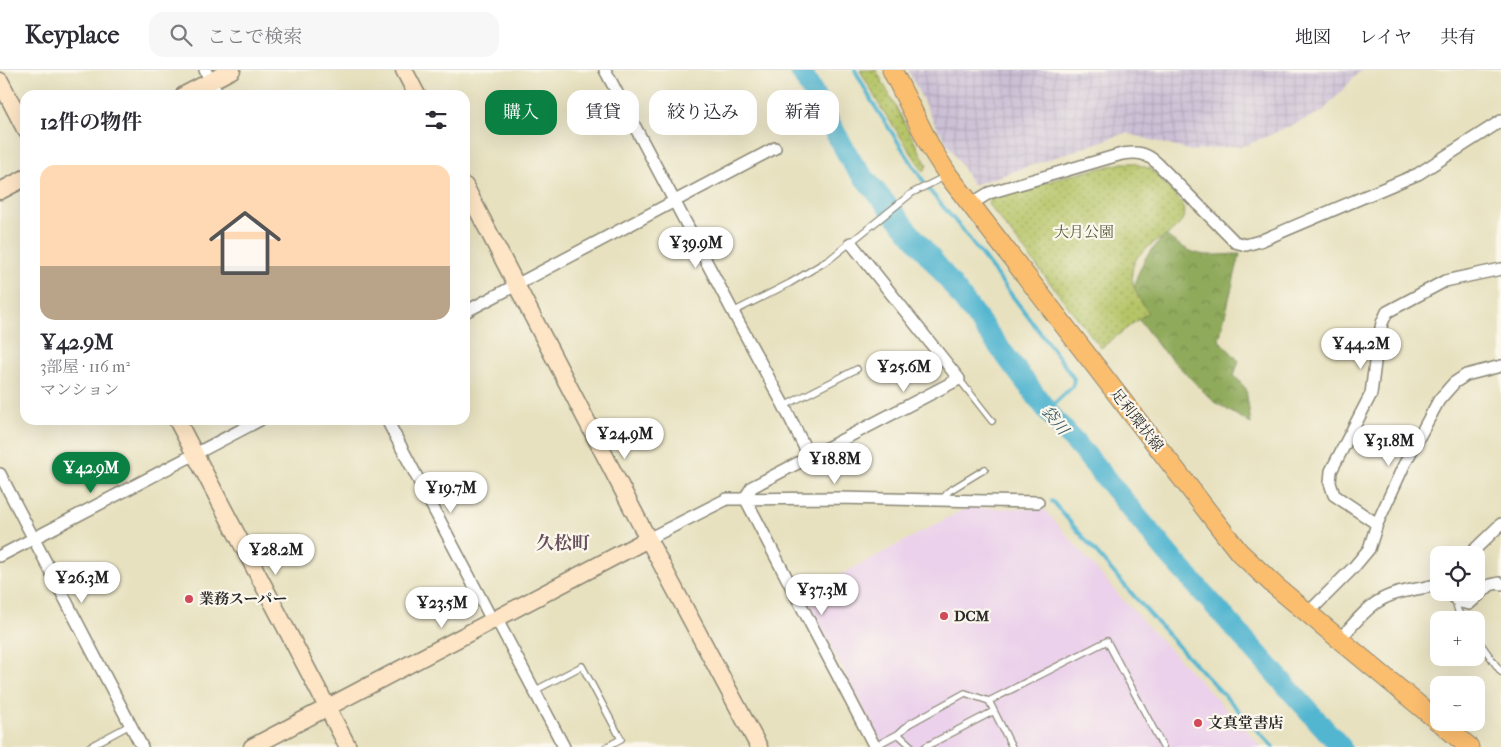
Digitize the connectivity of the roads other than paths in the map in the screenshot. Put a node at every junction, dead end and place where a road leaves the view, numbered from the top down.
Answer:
1 (232, 70) edge
2 (404, 70) edge
3 (605, 70) edge
4 (892, 70) edge
5 (0, 81) edge
6 (211, 82) edge
7 (194, 90) edge
8 (414, 90) edge
9 (20, 119) edge
10 (1501, 121) edge
11 (776, 148) dead end
12 (948, 175) junction
13 (20, 181) edge
14 (0, 191) edge
15 (470, 196) edge
16 (675, 201) junction
17 (970, 204) junction
18 (851, 243) junction
19 (1501, 269) edge
20 (516, 284) junction
21 (470, 309) edge
22 (733, 312) junction
23 (1501, 366) edge
24 (857, 369) dead end
25 (959, 379) junction
26 (784, 406) junction
27 (992, 421) dead end
28 (180, 425) edge
29 (250, 425) edge
30 (390, 425) edge
31 (195, 454) junction
32 (809, 456) junction
33 (985, 469) dead end
34 (0, 474) edge
35 (745, 498) junction
36 (942, 500) junction
37 (1038, 502) dead end
38 (1377, 524) junction
39 (1501, 524) edge
40 (33, 539) junction
41 (648, 539) junction
42 (1478, 546) edge
43 (0, 556) edge
44 (1501, 584) edge
45 (1430, 586) edge
46 (1485, 590) edge
47 (1459, 601) edge
48 (1472, 601) edge
49 (1308, 613) junction
50 (494, 619) junction
51 (1340, 638) junction
52 (1485, 650) edge
53 (1501, 672) edge
54 (534, 690) junction
55 (990, 701) junction
56 (327, 707) junction
57 (994, 711) junction
58 (1430, 714) edge
59 (130, 725) junction
60 (1450, 731) edge
61 (898, 734) junction
62 (874, 746) edge
63 (89, 747) edge
64 (142, 747) edge
65 (252, 747) edge
66 (348, 747) edge
67 (564, 747) edge
68 (606, 747) edge
69 (759, 747) edge
70 (912, 747) edge
71 (925, 747) edge
72 (1012, 747) edge
73 (1163, 747) edge
74 (1469, 747) edge

1 - 6 street
2 - 8 street
3 - 16 street
4 - 12 main road, 足利環状線
5 - 9 street
6 - 7 street
10 - 17 street
11 - 16 street
12 - 17 main road, 足利環状線
12 - 18 lane
13 - 14 street
15 - 20 street
16 - 20 street
16 - 22 street
17 - 49 main road, 足利環状線
18 - 22 lane
18 - 25 street
19 - 38 street
20 - 21 street
20 - 41 street
22 - 26 street
23 - 38 street
24 - 26 lane
25 - 27 lane
25 - 32 street
26 - 32 street
28 - 31 street
29 - 31 street
30 - 50 street
31 - 40 street
31 - 56 street
32 - 35 street
33 - 36 lane
34 - 40 street
35 - 36 street
35 - 41 street
35 - 62 street
36 - 37 street
38 - 49 street
39 - 42 street
40 - 43 street
40 - 59 street
41 - 50 street
41 - 69 street
44 - 46 street
45 - 51 street
47 - 48 street
49 - 51 main road, 足利環状線
50 - 54 street
50 - 56 street
51 - 58 main road, 足利環状線
52 - 53 lane
54 - 67 street
54 - 68 lane
55 - 57 lane
55 - 61 lane
55 - 73 lane
56 - 65 street
56 - 66 street
57 - 71 lane
57 - 72 lane
59 - 63 lane
59 - 64 street
60 - 74 main road, 足利環状線
61 - 62 lane
61 - 70 lane

